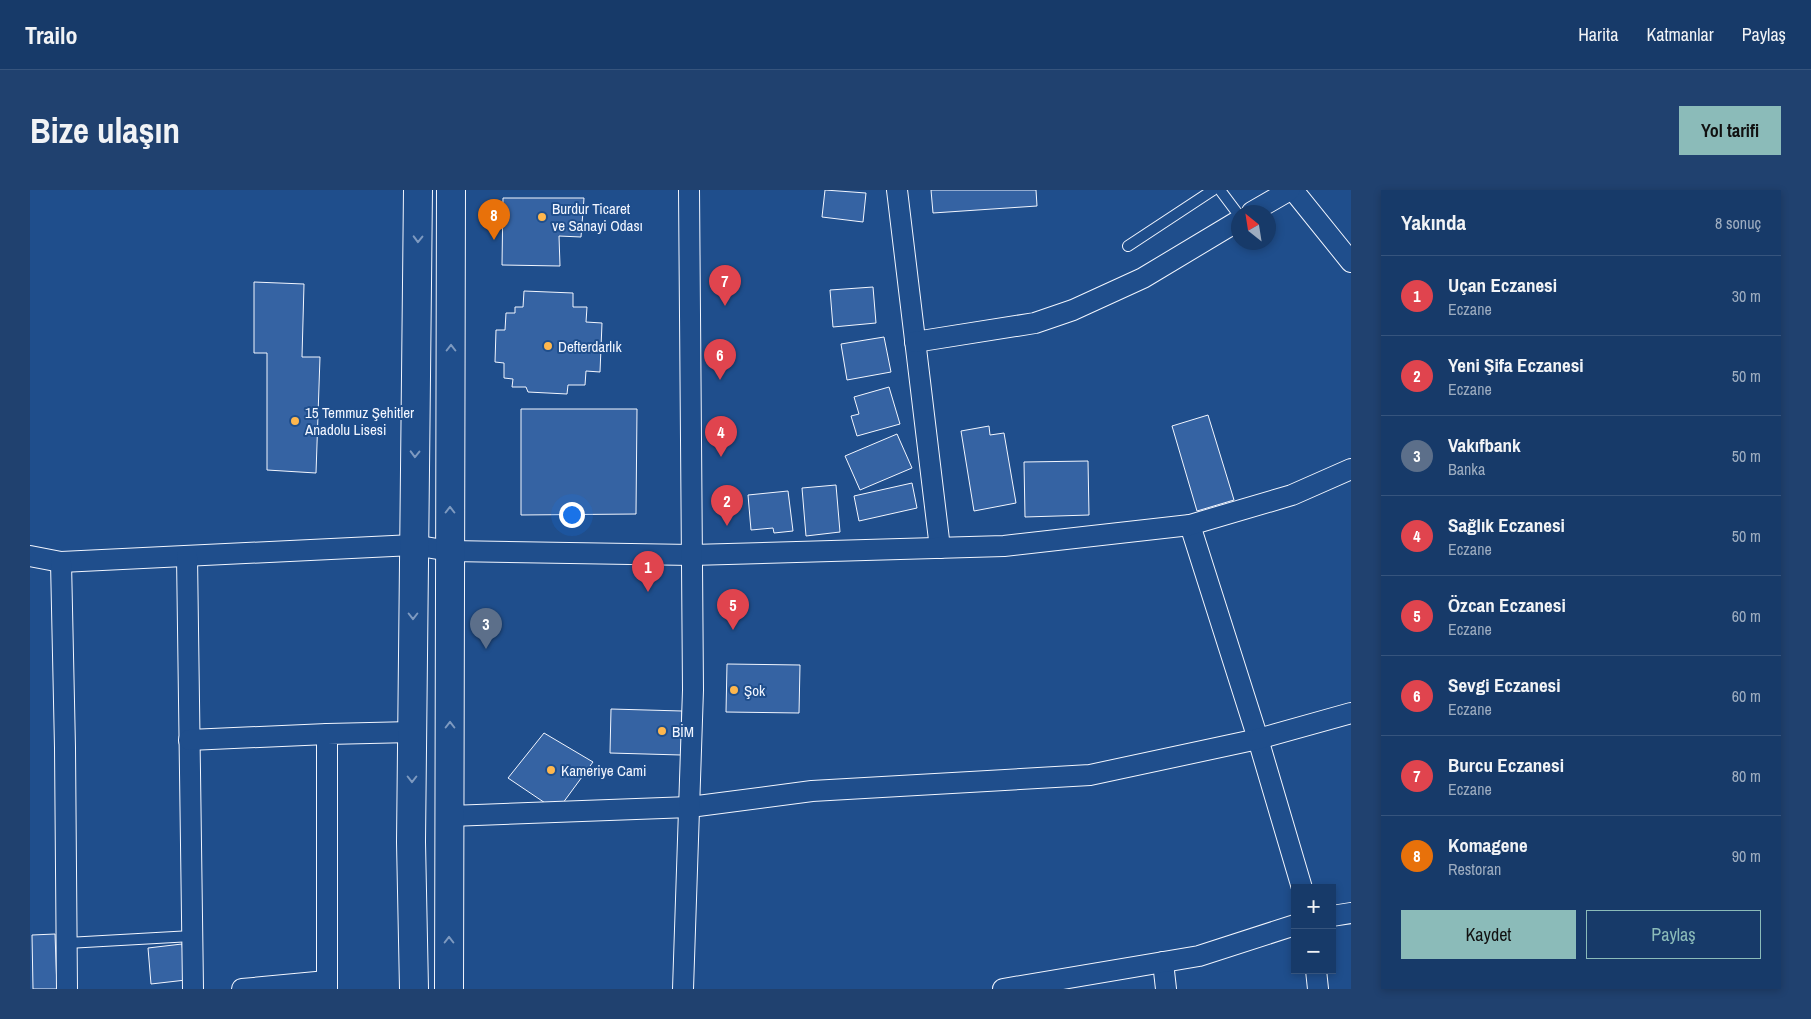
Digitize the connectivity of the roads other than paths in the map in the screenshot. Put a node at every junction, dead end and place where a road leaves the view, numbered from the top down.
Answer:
1 (418, 190) edge
2 (451, 190) edge
3 (689, 190) edge
4 (897, 190) edge
5 (1213, 190) edge
6 (1220, 190) edge
7 (1291, 190) edge
8 (1231, 205) edge
9 (1264, 205) edge
10 (1231, 225) edge
11 (1128, 246) dead end
12 (1351, 262) edge
13 (915, 342) junction
14 (1351, 469) edge
15 (1190, 524) junction
16 (414, 545) junction
17 (940, 548) junction
18 (450, 551) junction
19 (692, 555) junction
20 (30, 556) edge
21 (187, 556) junction
22 (61, 562) junction
23 (1351, 713) edge
24 (412, 732) junction
25 (327, 734) junction
26 (1258, 739) junction
27 (189, 740) junction
28 (690, 807) junction
29 (450, 816) junction
30 (1301, 884) edge
31 (1351, 913) edge
32 (1336, 915) edge
33 (1291, 926) edge
34 (192, 936) junction
35 (67, 943) junction
36 (1163, 962) junction
37 (1316, 974) edge
38 (327, 985) edge
39 (68, 989) edge
40 (193, 989) edge
41 (242, 989) edge
42 (414, 989) edge
43 (449, 989) edge
44 (683, 989) edge
45 (1003, 989) edge
46 (1166, 989) edge
47 (1318, 989) edge

1 -> 16 main road
18 -> 2 main road
3 - 19 street
4 - 13 street
5 - 11 lane
6 - 8 lane
7 - 9 street
7 - 12 street
10 - 13 street
13 - 17 street
14 - 15 street
15 - 17 street
15 - 26 street
16 - 18 street
16 - 21 street
16 -> 24 main road
17 - 19 street
18 - 19 street
29 -> 18 main road
19 - 28 street
20 - 22 street
21 - 22 street
21 - 27 street
22 - 35 street
23 - 26 street
24 - 25 street
24 -> 42 main road
25 - 27 street
25 - 38 street
26 - 28 street
26 - 30 street
27 - 34 street
28 - 29 street
28 - 44 street
43 -> 29 main road
31 - 32 street
33 - 36 street
34 - 35 lane
34 - 40 street
35 - 39 street
36 - 45 street
36 - 46 street
37 - 47 street
38 - 41 street

